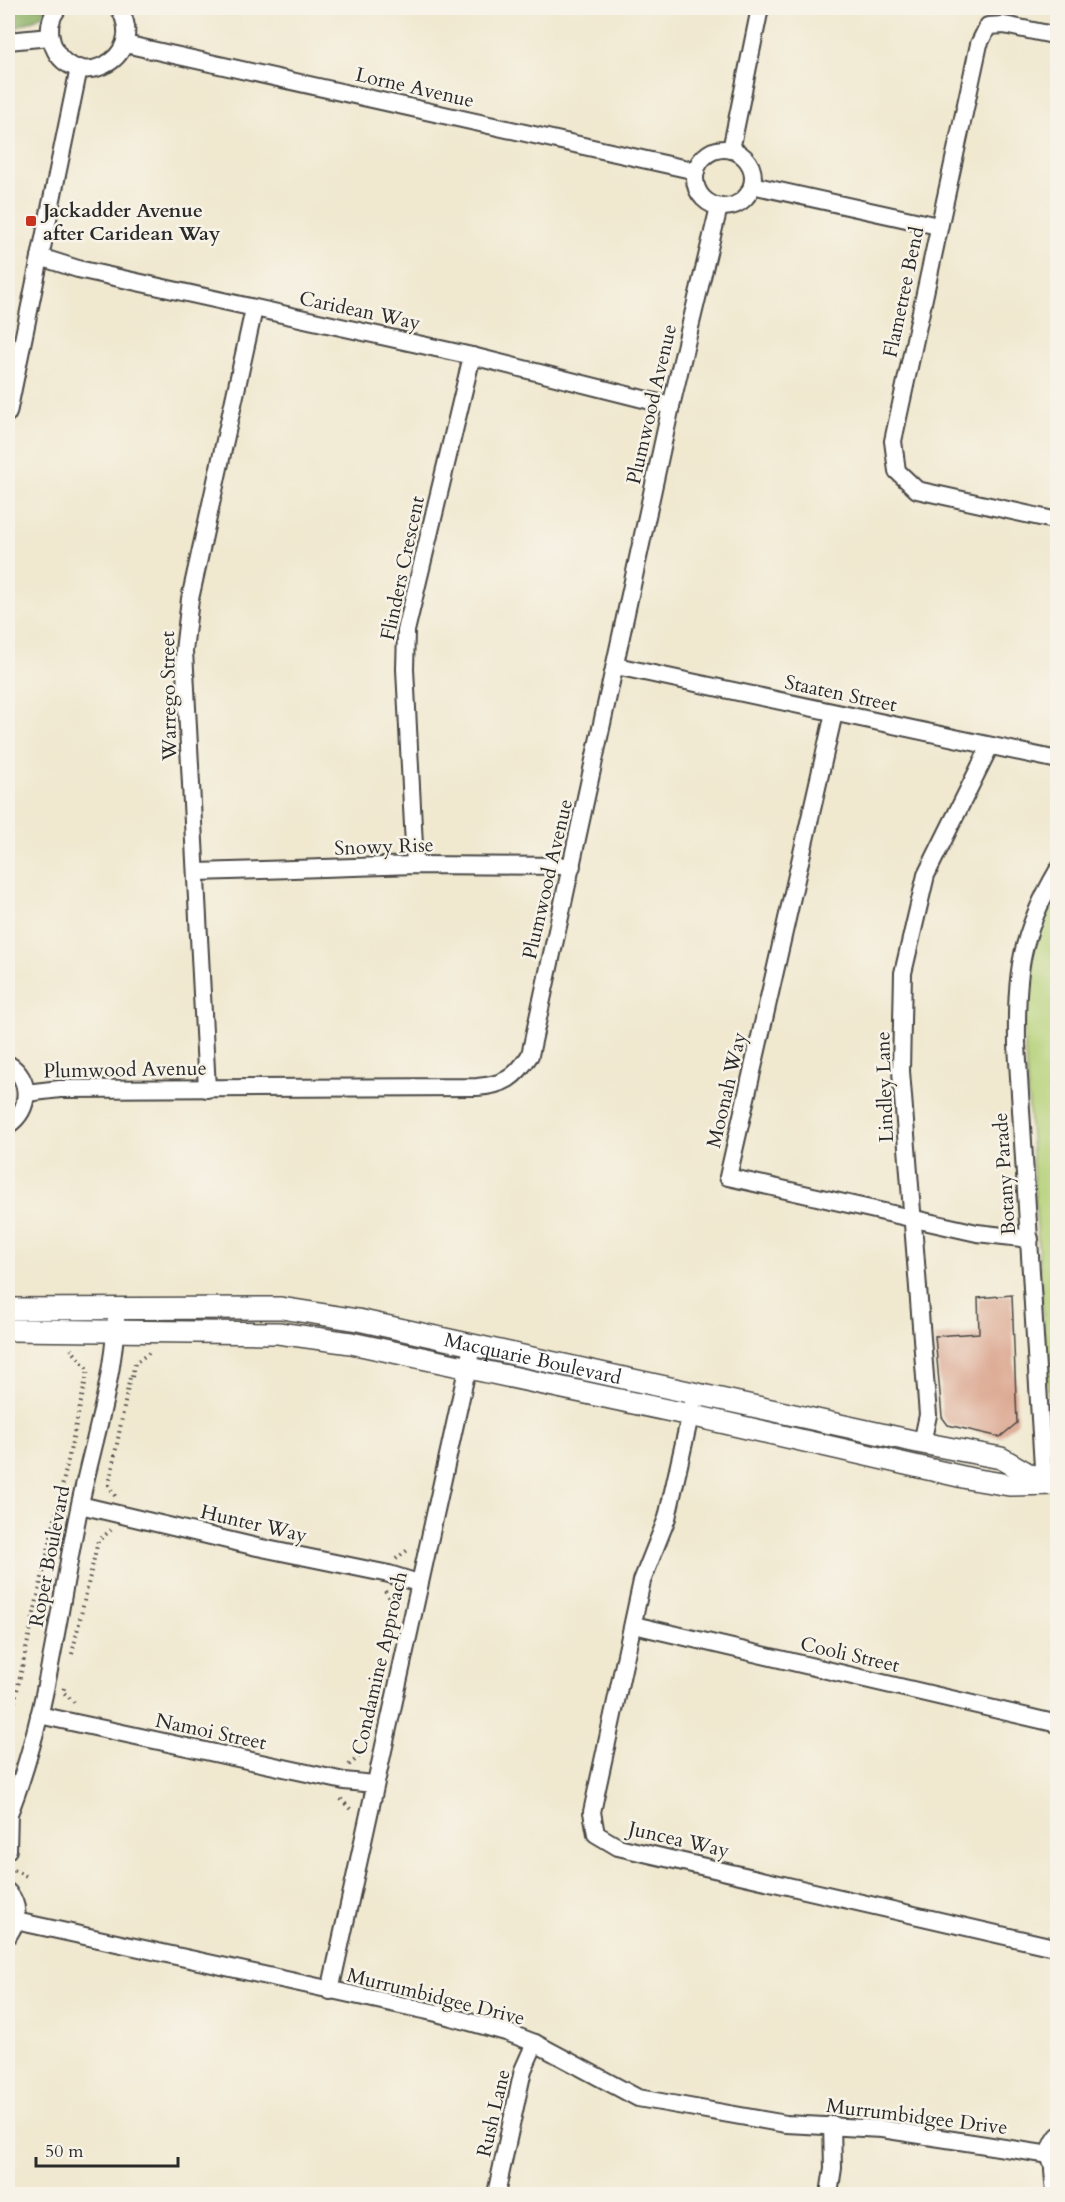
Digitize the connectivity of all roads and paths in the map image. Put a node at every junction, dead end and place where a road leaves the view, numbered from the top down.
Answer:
1 (58, 8) edge
2 (120, 8) edge
3 (760, 8) edge
4 (1058, 36) edge
5 (50, 37) junction
6 (8, 41) edge
7 (125, 44) junction
8 (79, 68) junction
9 (731, 150) junction
10 (696, 171) junction
11 (752, 185) junction
12 (719, 207) junction
13 (938, 226) junction
14 (40, 257) junction
15 (254, 309) junction
16 (472, 356) junction
17 (671, 405) junction
18 (8, 413) edge
19 (1058, 521) edge
20 (616, 666) junction
21 (834, 713) junction
22 (990, 746) junction
23 (1058, 760) edge
24 (415, 865) junction
25 (572, 866) junction
26 (1058, 870) edge
27 (197, 872) junction
28 (8, 1064) edge
29 (207, 1089) junction
30 (26, 1093) junction
31 (8, 1125) edge
32 (912, 1217) junction
33 (1030, 1239) junction
34 (117, 1307) junction
35 (8, 1309) edge
36 (8, 1330) edge
37 (115, 1333) junction
38 (472, 1345) junction
39 (158, 1347) dead end
40 (63, 1349) dead end
41 (467, 1368) junction
42 (88, 1370) junction
43 (110, 1372) junction
44 (132, 1377) junction
45 (695, 1393) junction
46 (690, 1415) junction
47 (922, 1443) junction
48 (1051, 1483) edge
49 (80, 1504) junction
50 (115, 1512) junction
51 (411, 1539) dead end
52 (389, 1574) junction
53 (418, 1583) junction
54 (393, 1618) dead end
55 (634, 1625) junction
56 (71, 1657) dead end
57 (66, 1680) dead end
58 (39, 1715) junction
59 (70, 1722) junction
60 (1058, 1724) edge
61 (8, 1731) edge
62 (365, 1742) dead end
63 (344, 1781) junction
64 (374, 1784) junction
65 (352, 1812) dead end
66 (8, 1813) edge
67 (8, 1850) edge
68 (8, 1868) edge
69 (27, 1876) dead end
70 (8, 1892) edge
71 (12, 1928) edge
72 (1058, 1948) edge
73 (330, 1990) junction
74 (535, 2043) junction
75 (832, 2124) junction
76 (1058, 2136) edge
77 (1054, 2167) edge
78 (496, 2194) edge
79 (829, 2194) edge
80 (1055, 2194) edge

1 - 5 street
2 - 7 street
3 - 9 street
4 - 13 street, Flametree Bend
5 - 6 street
5 - 8 street
7 - 8 street
7 - 10 street, Lorne Avenue
8 - 14 street
9 - 10 street
9 - 11 street
10 - 12 street
11 - 12 street
11 - 13 street
12 - 17 street, Plumwood Avenue
13 - 19 street, Flametree Bend
14 - 15 street, Caridean Way
14 - 18 street
15 - 16 street, Caridean Way
15 - 27 street, Warrego Street
16 - 17 street, Caridean Way
16 - 24 street, Flinders Crescent
17 - 20 street, Plumwood Avenue
20 - 21 street, Staaten Street
20 - 25 street, Plumwood Avenue
21 - 22 street, Staaten Street
21 - 32 street, Moonah Way
22 - 23 street, Staaten Street
22 - 32 street, Lindley Lane
24 - 25 street, Snowy Rise
24 - 27 street, Snowy Rise
25 - 29 street, Plumwood Avenue
26 - 33 street, Botany Parade
27 - 29 street, Warrego Street
28 - 30 street
29 - 30 street, Plumwood Avenue
30 - 31 street
32 - 33 street, Moonah Way
32 - 47 street, Lindley Lane
33 - 48 street, Botany Parade
34 - 35 street, Macquarie Boulevard
34 - 37 street, Roper Boulevard
34 - 38 street, Macquarie Boulevard
36 - 37 street, Macquarie Boulevard
37 - 41 street, Macquarie Boulevard
37 - 43 street, Roper Boulevard
38 - 41 street, Condamine Approach
38 - 45 street, Macquarie Boulevard
39 - 44 path
40 - 42 path
41 - 46 street, Macquarie Boulevard
41 - 53 street, Condamine Approach
42 - 43 path
42 - 61 path
43 - 44 path
43 - 49 street, Roper Boulevard
44 - 50 path
45 - 46 street, Juncea Way
45 - 47 street, Macquarie Boulevard
46 - 48 street, Macquarie Boulevard
46 - 55 street, Juncea Way
47 - 48 street, Macquarie Boulevard
49 - 50 street, Hunter Way
49 - 58 street, Roper Boulevard
50 - 52 street, Hunter Way
50 - 56 path
51 - 52 path
52 - 53 street, Hunter Way
52 - 54 path
53 - 64 street, Condamine Approach
55 - 60 street, Cooli Street
55 - 72 street, Juncea Way
57 - 59 path
58 - 59 street, Namoi Street
58 - 66 street, Roper Boulevard
59 - 63 street, Namoi Street
62 - 63 path
63 - 64 street, Namoi Street
63 - 65 path
64 - 73 street, Condamine Approach
66 - 67 street, Roper Boulevard
68 - 69 path
70 - 71 street
71 - 73 street, Murrumbidgee Drive
73 - 74 street, Murrumbidgee Drive
74 - 75 street, Murrumbidgee Drive
74 - 78 street, Rush Lane
75 - 77 street, Murrumbidgee Drive
75 - 79 street
76 - 77 street
77 - 80 street

